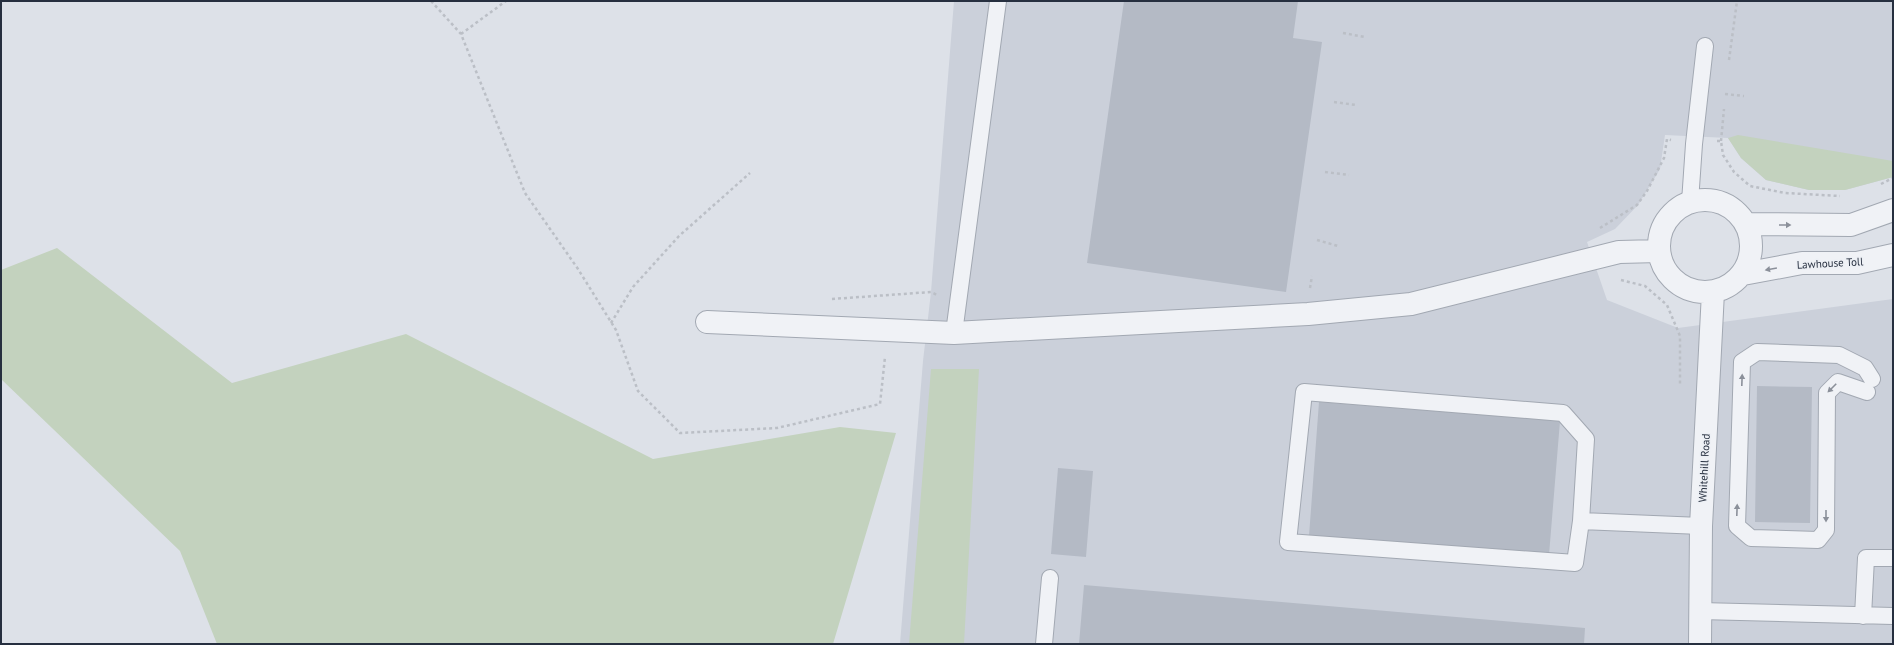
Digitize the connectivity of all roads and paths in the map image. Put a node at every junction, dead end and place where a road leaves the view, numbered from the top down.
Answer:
1 (431, 1) edge
2 (506, 1) edge
3 (998, 1) edge
4 (1737, 1) edge
5 (1343, 33) dead end
6 (461, 34) junction
7 (1365, 37) dead end
8 (1706, 46) dead end
9 (1729, 63) dead end
10 (1726, 86) dead end
11 (1725, 94) junction
12 (1744, 96) dead end
13 (1334, 102) dead end
14 (1356, 105) dead end
15 (1721, 141) junction
16 (1694, 144) junction
17 (1325, 172) dead end
18 (750, 174) dead end
19 (1350, 175) dead end
20 (1893, 178) edge
21 (1880, 185) dead end
22 (1847, 197) dead end
23 (1690, 202) junction
24 (1893, 210) edge
25 (1746, 224) junction
26 (1592, 230) dead end
27 (1317, 240) dead end
28 (1338, 246) dead end
29 (1659, 251) junction
30 (1893, 255) edge
31 (1743, 274) junction
32 (1620, 280) dead end
33 (1712, 292) junction
34 (831, 299) dead end
35 (958, 304) junction
36 (707, 322) dead end
37 (611, 323) junction
38 (887, 330) junction
39 (954, 333) junction
40 (1869, 386) joint
41 (1680, 392) dead end
42 (1581, 521) junction
43 (1701, 526) junction
44 (1893, 558) edge
45 (1050, 578) dead end
46 (1700, 611) junction
47 (1863, 616) junction
48 (1893, 616) edge
49 (1044, 644) edge
50 (1700, 644) edge

1 - 6 path
2 - 6 path
3 - 35 lane
4 - 9 path
5 - 7 path
6 - 37 path
8 - 16 lane
10 - 11 path
11 - 12 path
11 - 15 path
13 - 14 path
15 - 16 path
15 - 22 path
16 - 23 lane
16 - 26 path
17 - 19 path
18 - 37 path
20 - 21 path
23 - 25 street, Lawhouse Toll
23 - 29 street, Lawhouse Toll
25 -> 24 street
25 - 31 street, Lawhouse Toll
27 - 28 path
29 - 33 street, Lawhouse Toll
29 - 39 street
30 -> 31 street, Lawhouse Toll
31 - 33 street, Lawhouse Toll
32 - 41 path
33 - 43 street, Whitehill Road
34 - 35 path
35 - 39 lane
36 - 38 street
37 - 38 path
38 - 39 street
40 -> 40 lane
42 - 42 lane
42 - 43 lane
43 - 46 street, Whitehill Road
44 - 47 lane
45 - 49 lane
46 - 47 lane
46 - 50 street, Whitehill Road
47 - 48 lane

